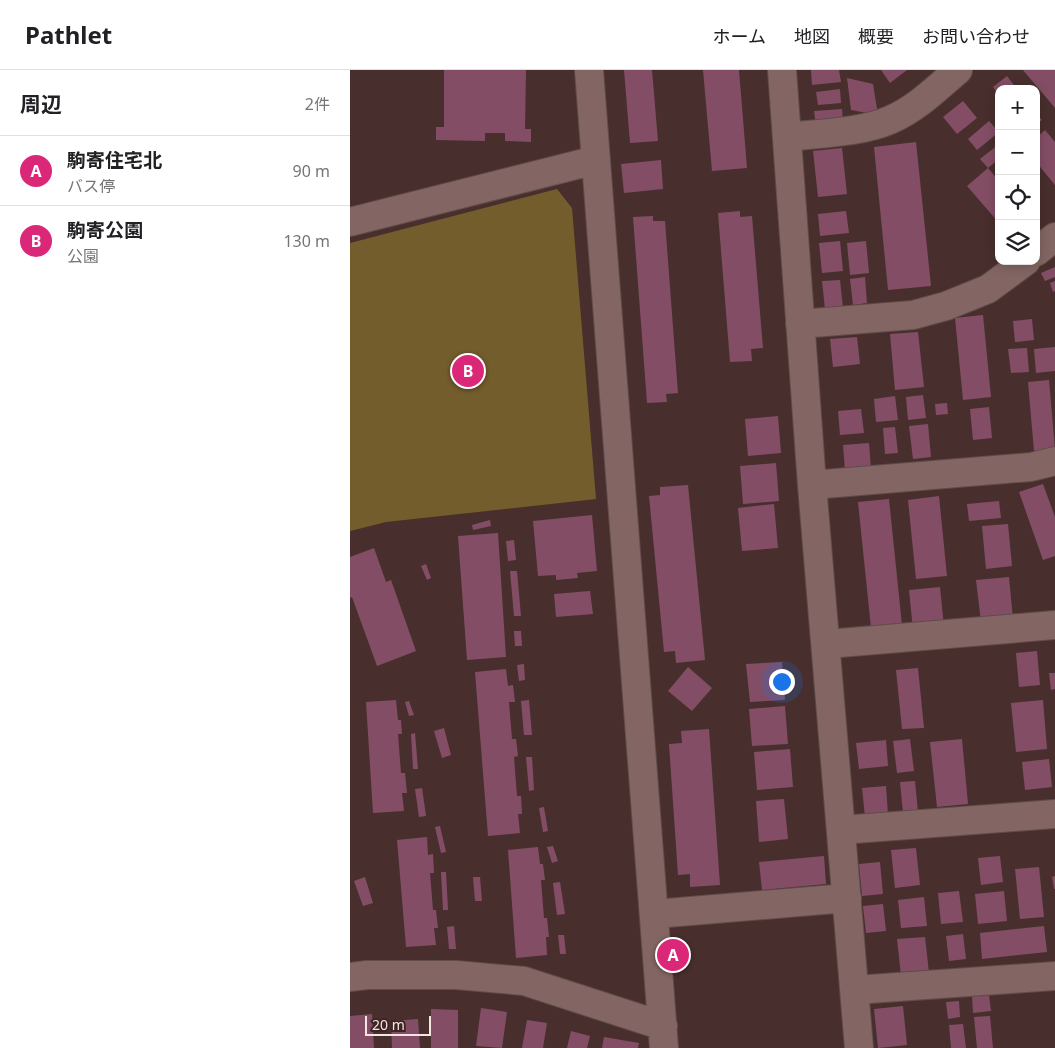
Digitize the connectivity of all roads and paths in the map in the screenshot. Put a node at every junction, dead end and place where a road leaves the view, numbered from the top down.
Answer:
1 (589, 70) edge
2 (782, 70) edge
3 (958, 70) edge
4 (787, 137) junction
5 (596, 160) junction
6 (350, 222) edge
7 (1055, 237) edge
8 (1040, 249) edge
9 (1021, 265) edge
10 (800, 324) junction
11 (1055, 461) edge
12 (812, 485) junction
13 (1055, 626) edge
14 (827, 644) junction
15 (1055, 814) edge
16 (841, 830) junction
17 (847, 898) junction
18 (654, 914) junction
19 (1055, 976) edge
20 (350, 977) edge
21 (855, 990) junction
22 (663, 1037) edge
23 (860, 1048) edge

1 - 5 street
2 - 4 street
3 - 4 street
4 - 10 street
5 - 6 street
5 - 18 street
7 - 8 street
9 - 10 street
10 - 12 street
11 - 12 street
12 - 14 street
13 - 14 street
14 - 16 street
15 - 16 street
16 - 17 street
17 - 18 street
17 - 21 street
18 - 22 street
19 - 21 street
20 - 22 street
21 - 23 street

